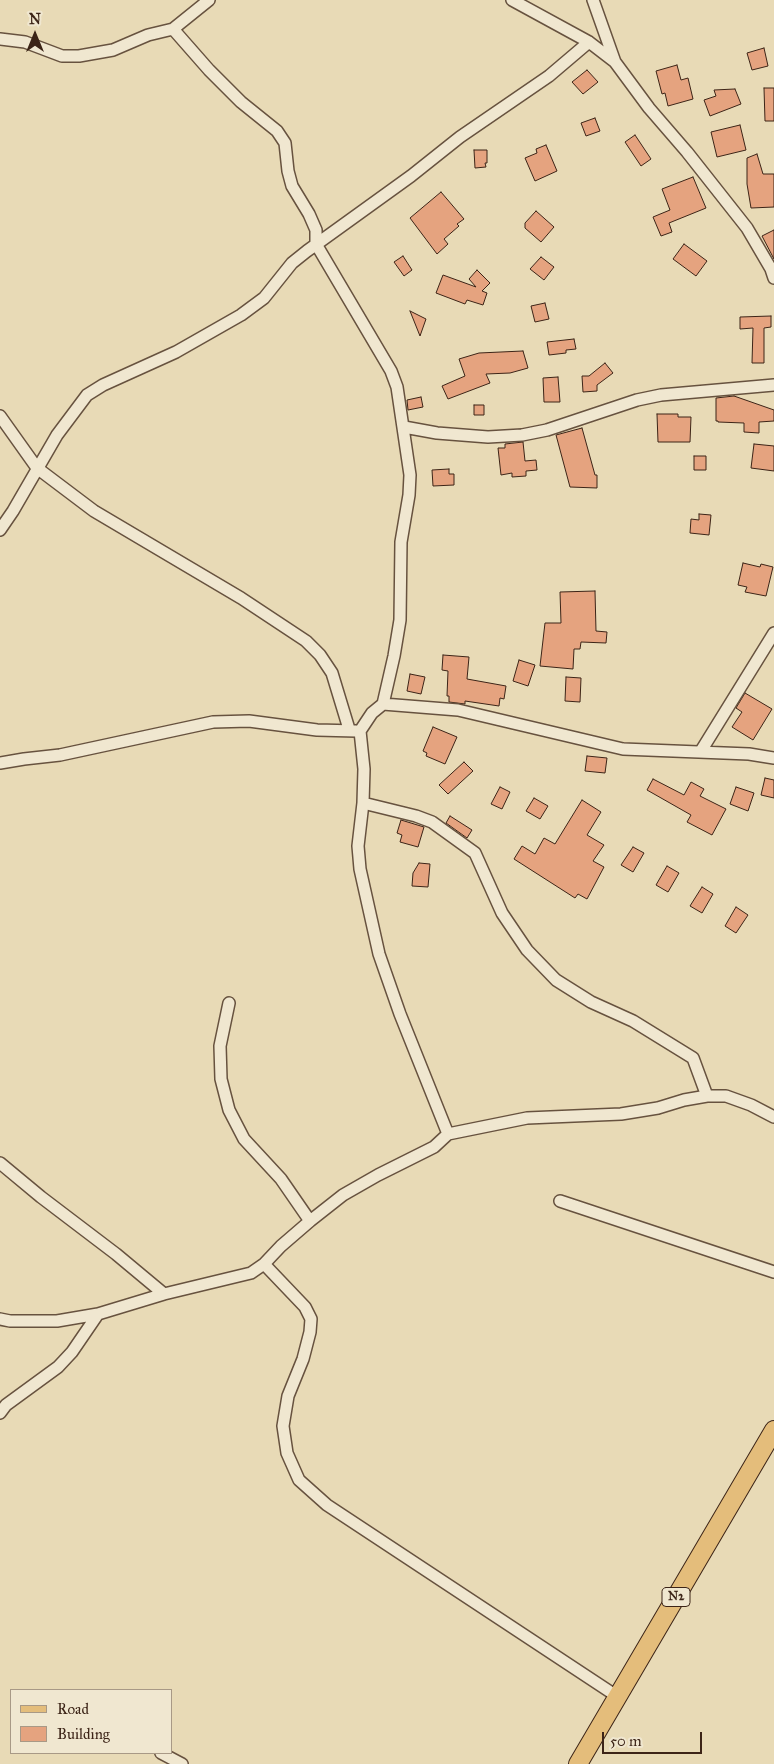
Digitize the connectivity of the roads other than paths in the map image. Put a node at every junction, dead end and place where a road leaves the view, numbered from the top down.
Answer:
1 (209, 0) edge
2 (512, 0) edge
3 (593, 0) edge
4 (173, 29) junction
5 (0, 39) edge
6 (589, 42) junction
7 (616, 62) junction
8 (316, 244) junction
9 (773, 272) edge
10 (774, 386) edge
11 (0, 416) edge
12 (404, 427) junction
13 (37, 468) junction
14 (0, 530) edge
15 (774, 633) edge
16 (383, 704) junction
17 (354, 730) junction
18 (701, 751) junction
19 (774, 758) edge
20 (0, 763) edge
21 (363, 803) junction
22 (228, 1003) dead end
23 (707, 1096) junction
24 (774, 1118) edge
25 (448, 1134) junction
26 (0, 1163) edge
27 (560, 1201) dead end
28 (310, 1221) junction
29 (264, 1264) junction
30 (774, 1272) edge
31 (164, 1294) junction
32 (98, 1314) junction
33 (0, 1319) edge
34 (0, 1412) edge
35 (774, 1430) edge
36 (618, 1697) junction
37 (163, 1754) edge
38 (182, 1764) edge
39 (578, 1764) edge

1 - 4 street
2 - 6 street
3 - 7 street
4 - 5 street
4 - 8 street
6 - 7 street
6 - 8 street
7 - 9 street
8 - 12 street
8 - 13 street
10 - 12 street
11 - 13 street
12 - 16 street
13 - 14 street
13 - 17 street
15 - 18 street
16 - 17 street
16 - 18 street
17 - 20 street
17 - 21 street
18 - 19 street
21 - 23 street
21 - 25 street
22 - 28 street
23 - 24 street
23 - 25 street
25 - 28 street
26 - 31 street
27 - 30 street
28 - 29 street
29 - 31 street
29 - 36 street
31 - 32 street
32 - 33 street
32 - 34 street
35 - 36 main road, N2
36 - 39 main road, N2
37 - 38 street

